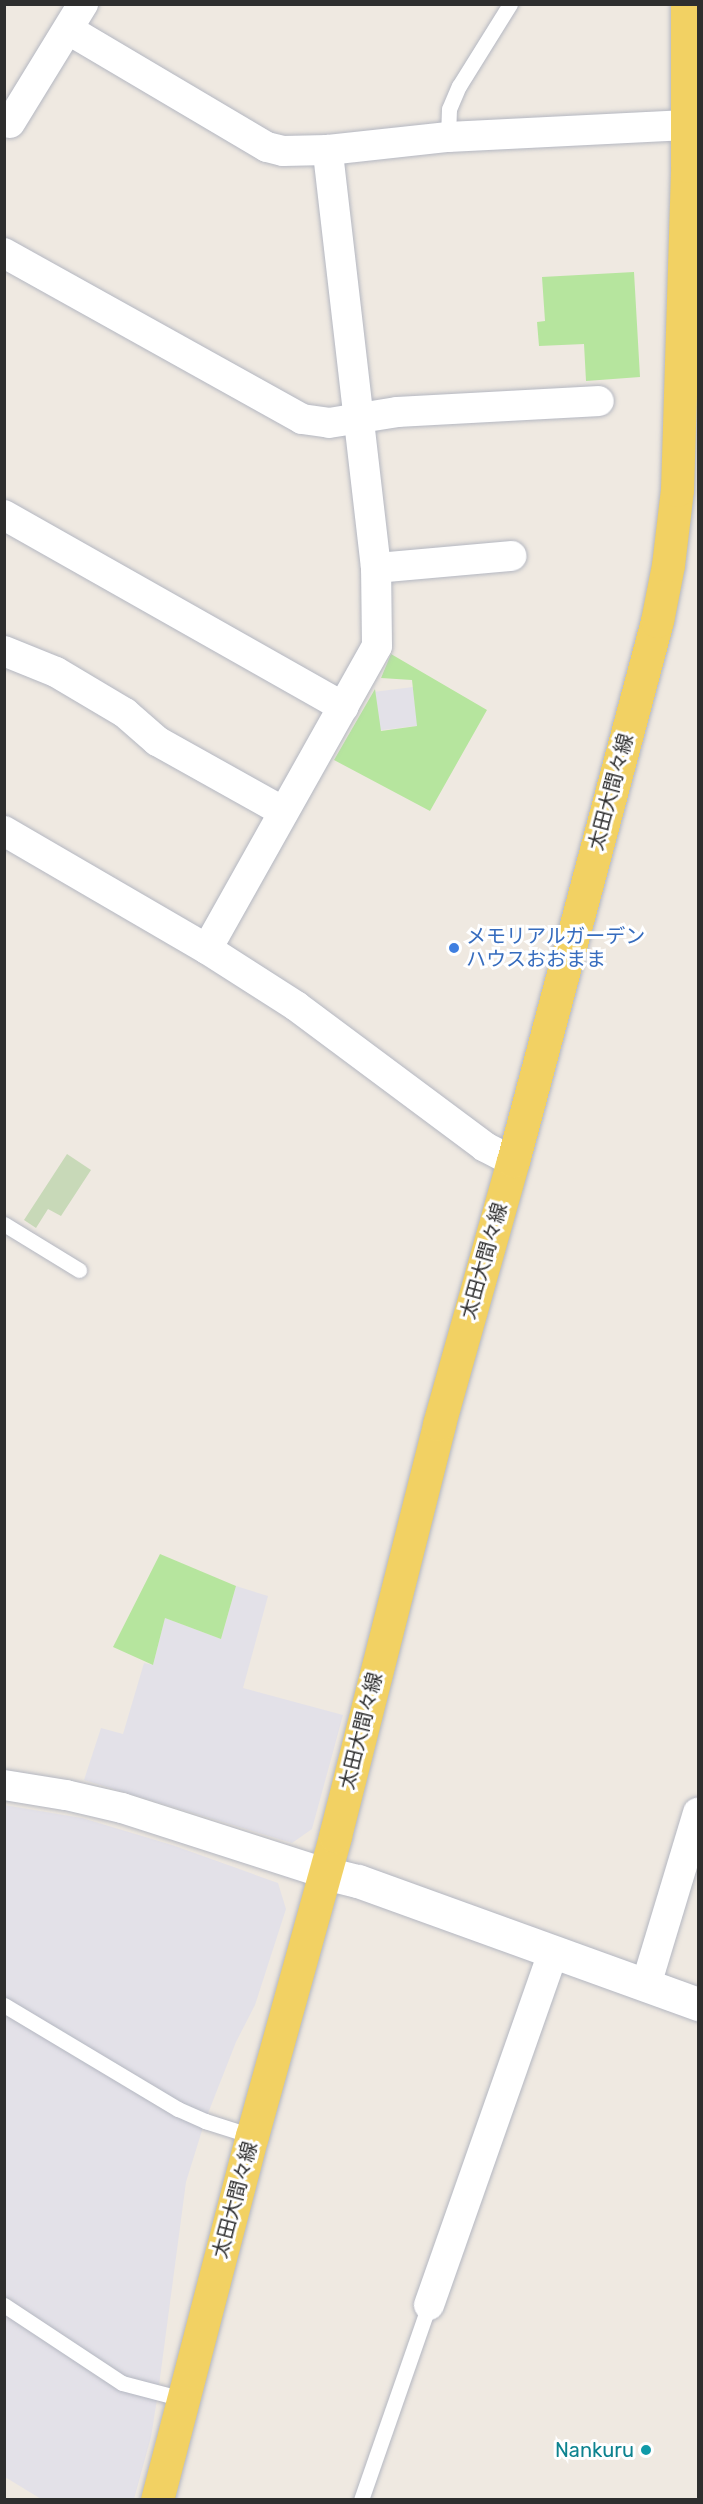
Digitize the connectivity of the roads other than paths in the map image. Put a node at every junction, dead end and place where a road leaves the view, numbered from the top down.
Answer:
1 (510, 4) edge
2 (687, 4) edge
3 (76, 17) edge
4 (687, 125) junction
5 (7, 126) edge
6 (448, 137) junction
7 (328, 150) junction
8 (4, 253) edge
9 (599, 401) dead end
10 (358, 420) junction
11 (689, 428) edge
12 (4, 516) edge
13 (511, 555) dead end
14 (376, 568) junction
15 (4, 651) edge
16 (344, 707) junction
17 (284, 812) junction
18 (4, 831) edge
19 (207, 950) junction
20 (513, 1161) junction
21 (4, 1224) edge
22 (79, 1270) dead end
23 (4, 1785) edge
24 (699, 1813) edge
25 (325, 1873) junction
26 (553, 1952) junction
27 (646, 1985) junction
28 (699, 2004) edge
29 (4, 2005) edge
30 (252, 2136) junction
31 (4, 2305) edge
32 (429, 2305) joint
33 (183, 2399) junction
34 (157, 2499) edge
35 (361, 2499) edge

1 - 6 lane
2 - 4 main road, 太田大間々線
3 - 5 street
3 - 7 street
4 - 6 street
4 - 11 main road, 太田大間々線
6 - 7 street
7 - 10 street
8 - 10 street
9 - 10 street
10 - 14 street
11 - 20 main road, 太田大間々線
12 - 16 street
13 - 14 street
14 - 16 street
15 - 17 street
16 - 17 street
17 - 19 street
18 - 19 street
19 - 20 street
20 - 25 main road, 太田大間々線
21 - 22 lane
23 - 25 street
24 - 27 street
25 - 26 street
25 - 30 main road, 太田大間々線
26 - 27 street
26 - 32 street
27 - 28 street
29 - 30 lane
30 - 33 main road, 太田大間々線
31 - 33 lane
32 - 35 lane
33 - 34 main road, 太田大間々線

